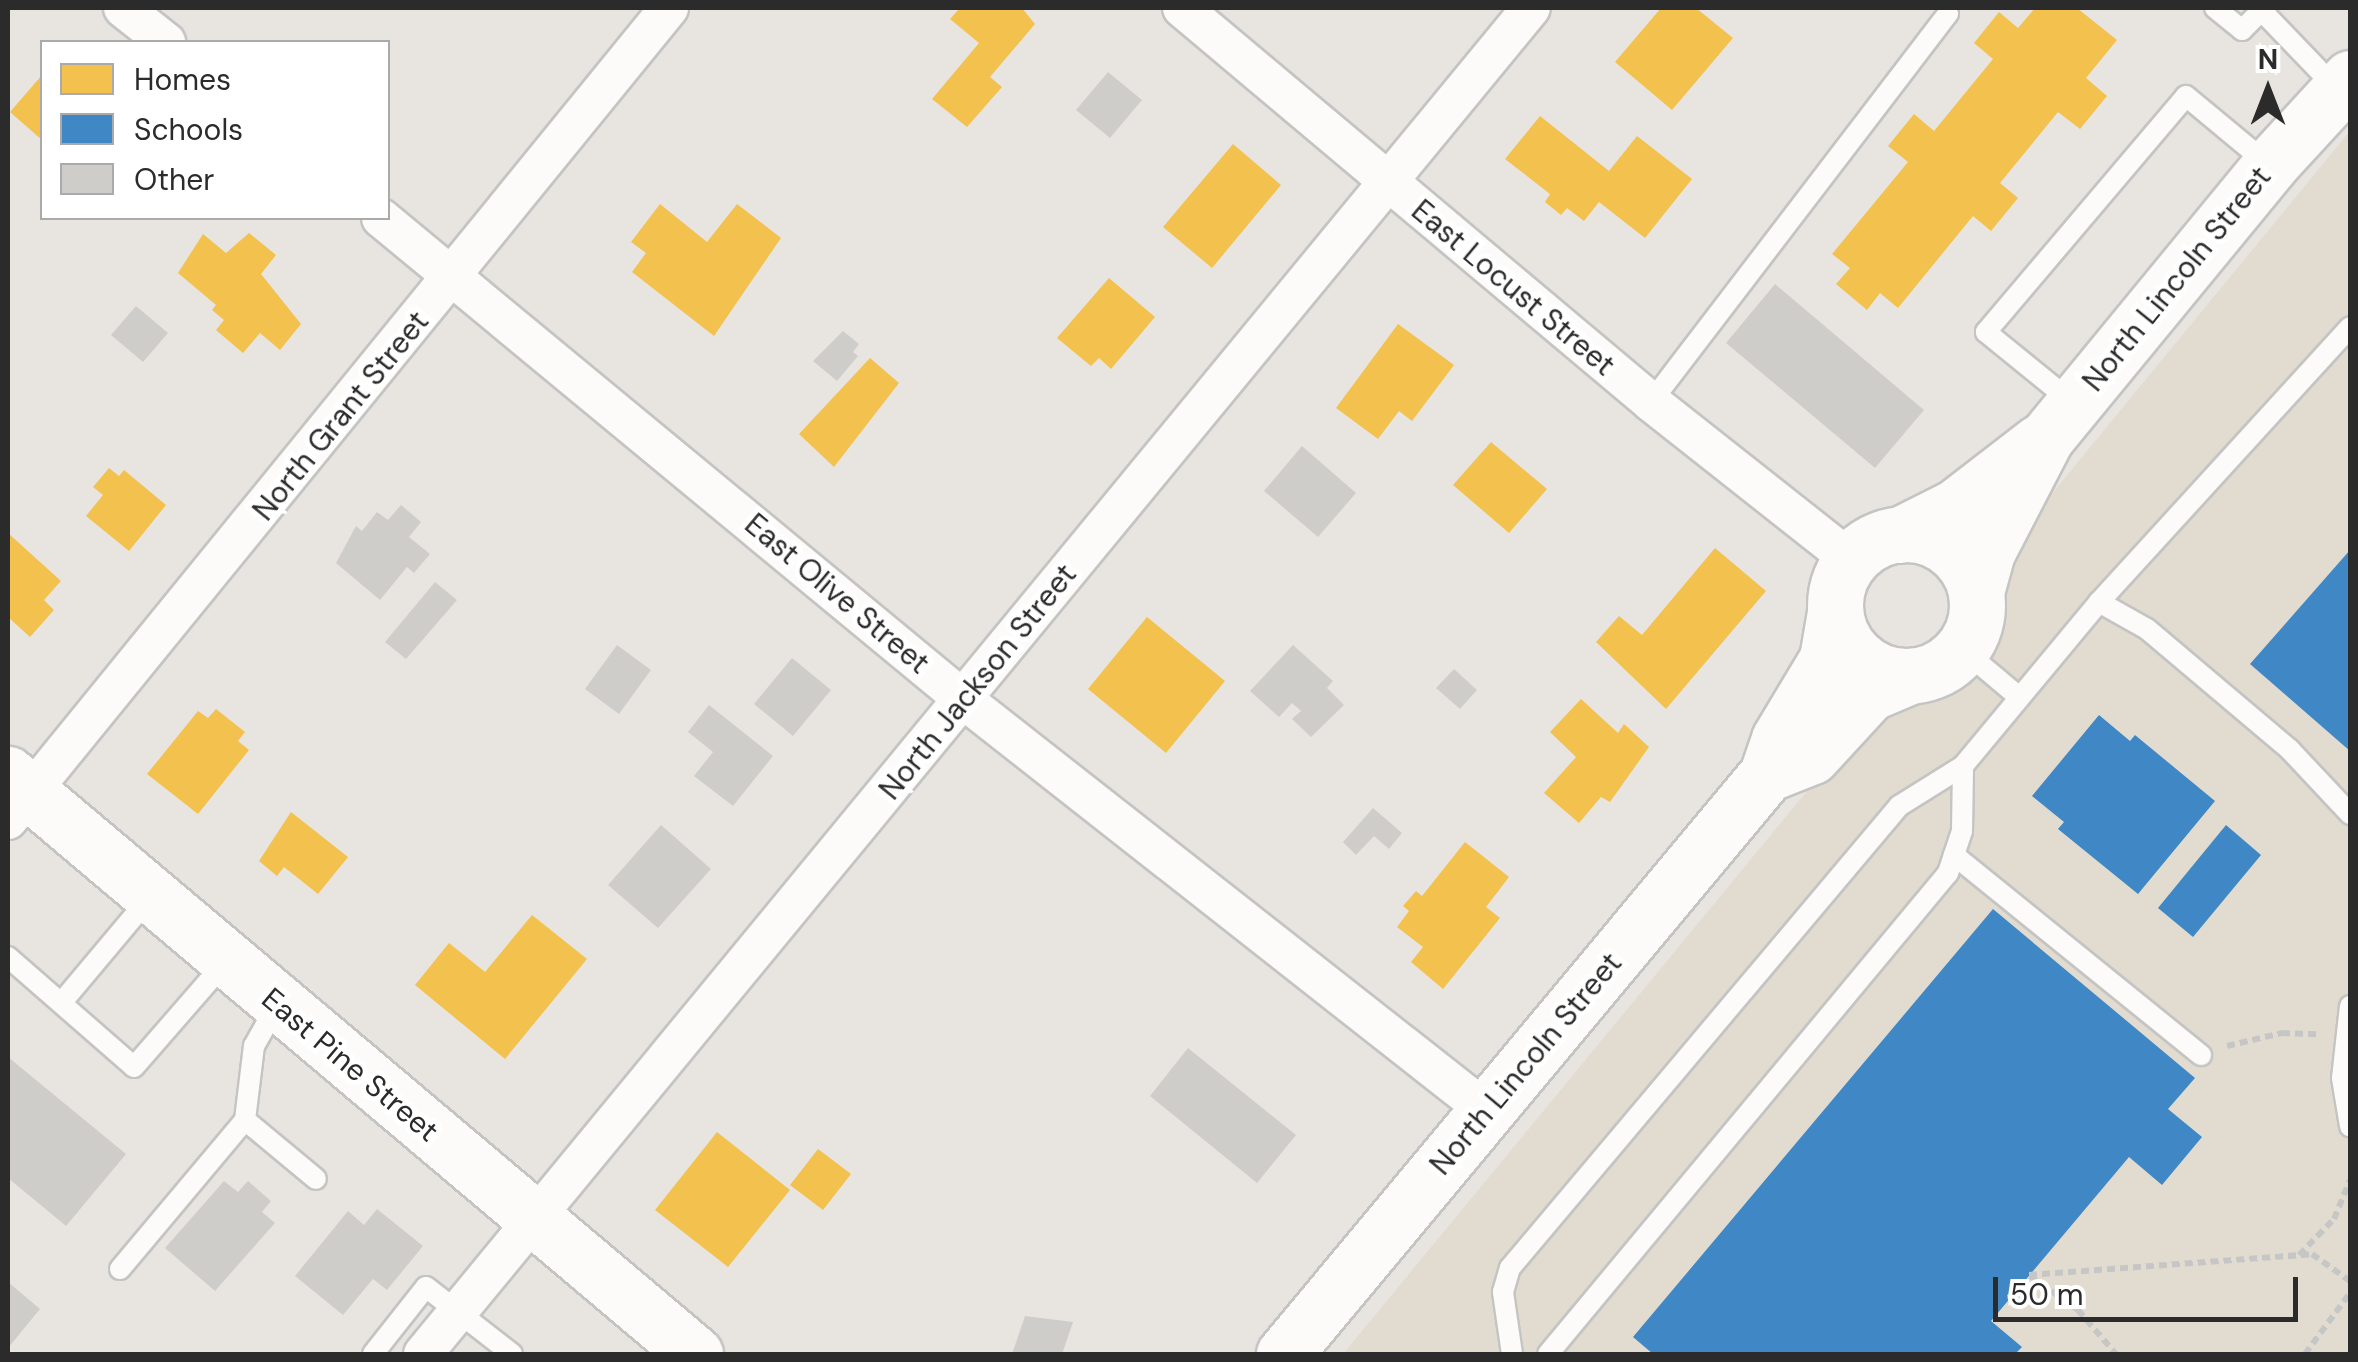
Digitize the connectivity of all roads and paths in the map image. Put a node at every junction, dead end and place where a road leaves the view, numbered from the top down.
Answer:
1 (123, 8) edge
2 (669, 8) edge
3 (1182, 8) edge
4 (1530, 8) edge
5 (2215, 8) edge
6 (2263, 9) edge
7 (1948, 14) dead end
8 (163, 40) edge
9 (2344, 84) edge
10 (2270, 165) junction
11 (1384, 181) junction
12 (383, 220) edge
13 (454, 277) junction
14 (2350, 327) edge
15 (1650, 402) junction
16 (2060, 421) junction
17 (1899, 534) junction
18 (1851, 560) junction
19 (1976, 592) junction
20 (2098, 602) junction
21 (1835, 612) junction
22 (1962, 649) junction
23 (1910, 676) junction
24 (2019, 697) junction
25 (964, 700) junction
26 (1963, 766) junction
27 (1767, 774) junction
28 (15, 796) edge
29 (2350, 814) edge
30 (1954, 855) junction
31 (151, 896) junction
32 (8, 957) edge
33 (227, 960) junction
34 (62, 1002) junction
35 (278, 1003) junction
36 (2350, 1006) edge
37 (2346, 1038) junction
38 (2201, 1055) joint
39 (1487, 1112) junction
40 (244, 1120) junction
41 (2350, 1126) edge
42 (316, 1178) dead end
43 (2350, 1180) edge
44 (531, 1219) junction
45 (2298, 1256) junction
46 (120, 1269) dead end
47 (2350, 1280) edge
48 (2350, 1294) edge
49 (457, 1311) junction
50 (373, 1354) edge
51 (423, 1354) edge
52 (512, 1354) edge
53 (695, 1354) edge
54 (1284, 1354) edge
55 (1512, 1354) edge
56 (1548, 1354) edge
57 (2116, 1354) edge
58 (2305, 1354) edge

1 - 8 street
2 - 13 street, North Grant Street
3 - 11 street, East Locust Street
4 - 11 street, North Jackson Street
5 - 6 lane
6 - 9 lane
7 - 15 lane
9 - 10 street, North Lincoln Street
10 - 16 street, North Lincoln Street
10 - 16 lane
11 - 15 street, East Locust Street
11 - 25 street, North Jackson Street
12 - 13 street, East Olive Street
13 - 25 street, East Olive Street
13 - 28 street, North Grant Street
14 - 20 lane
15 - 18 street, East Locust Street
16 - 17 street, North Lincoln Street
16 - 19 street, North Lincoln Street
17 - 18 street, North Lincoln Street
17 - 19 street
18 - 21 street, North Lincoln Street
19 - 22 street, North Lincoln Street
20 - 24 lane
20 - 29 lane
21 - 23 street
21 - 27 street, North Lincoln Street
22 - 23 street, North Lincoln Street
22 - 24 lane
23 - 27 street, North Lincoln Street
24 - 26 lane
25 - 39 street, East Olive Street
25 - 44 street, North Jackson Street
26 - 30 lane
26 - 55 lane
27 - 39 street, North Lincoln Street
28 - 31 street, East Pine Street
30 - 38 lane
30 - 56 lane
31 - 33 street, East Pine Street
31 - 34 lane
32 - 34 lane
33 - 34 lane
33 - 35 street, East Pine Street
35 - 40 lane
35 - 44 street, East Pine Street
36 - 37 lane
37 - 38 path
37 - 41 lane
39 - 54 street, North Lincoln Street
40 - 42 lane
40 - 46 lane
43 - 45 path
44 - 49 street, North Jackson Street
44 - 53 street, East Pine Street
45 - 47 path
45 - 57 path
48 - 58 path
49 - 50 lane
49 - 51 street, North Jackson Street
49 - 52 lane

